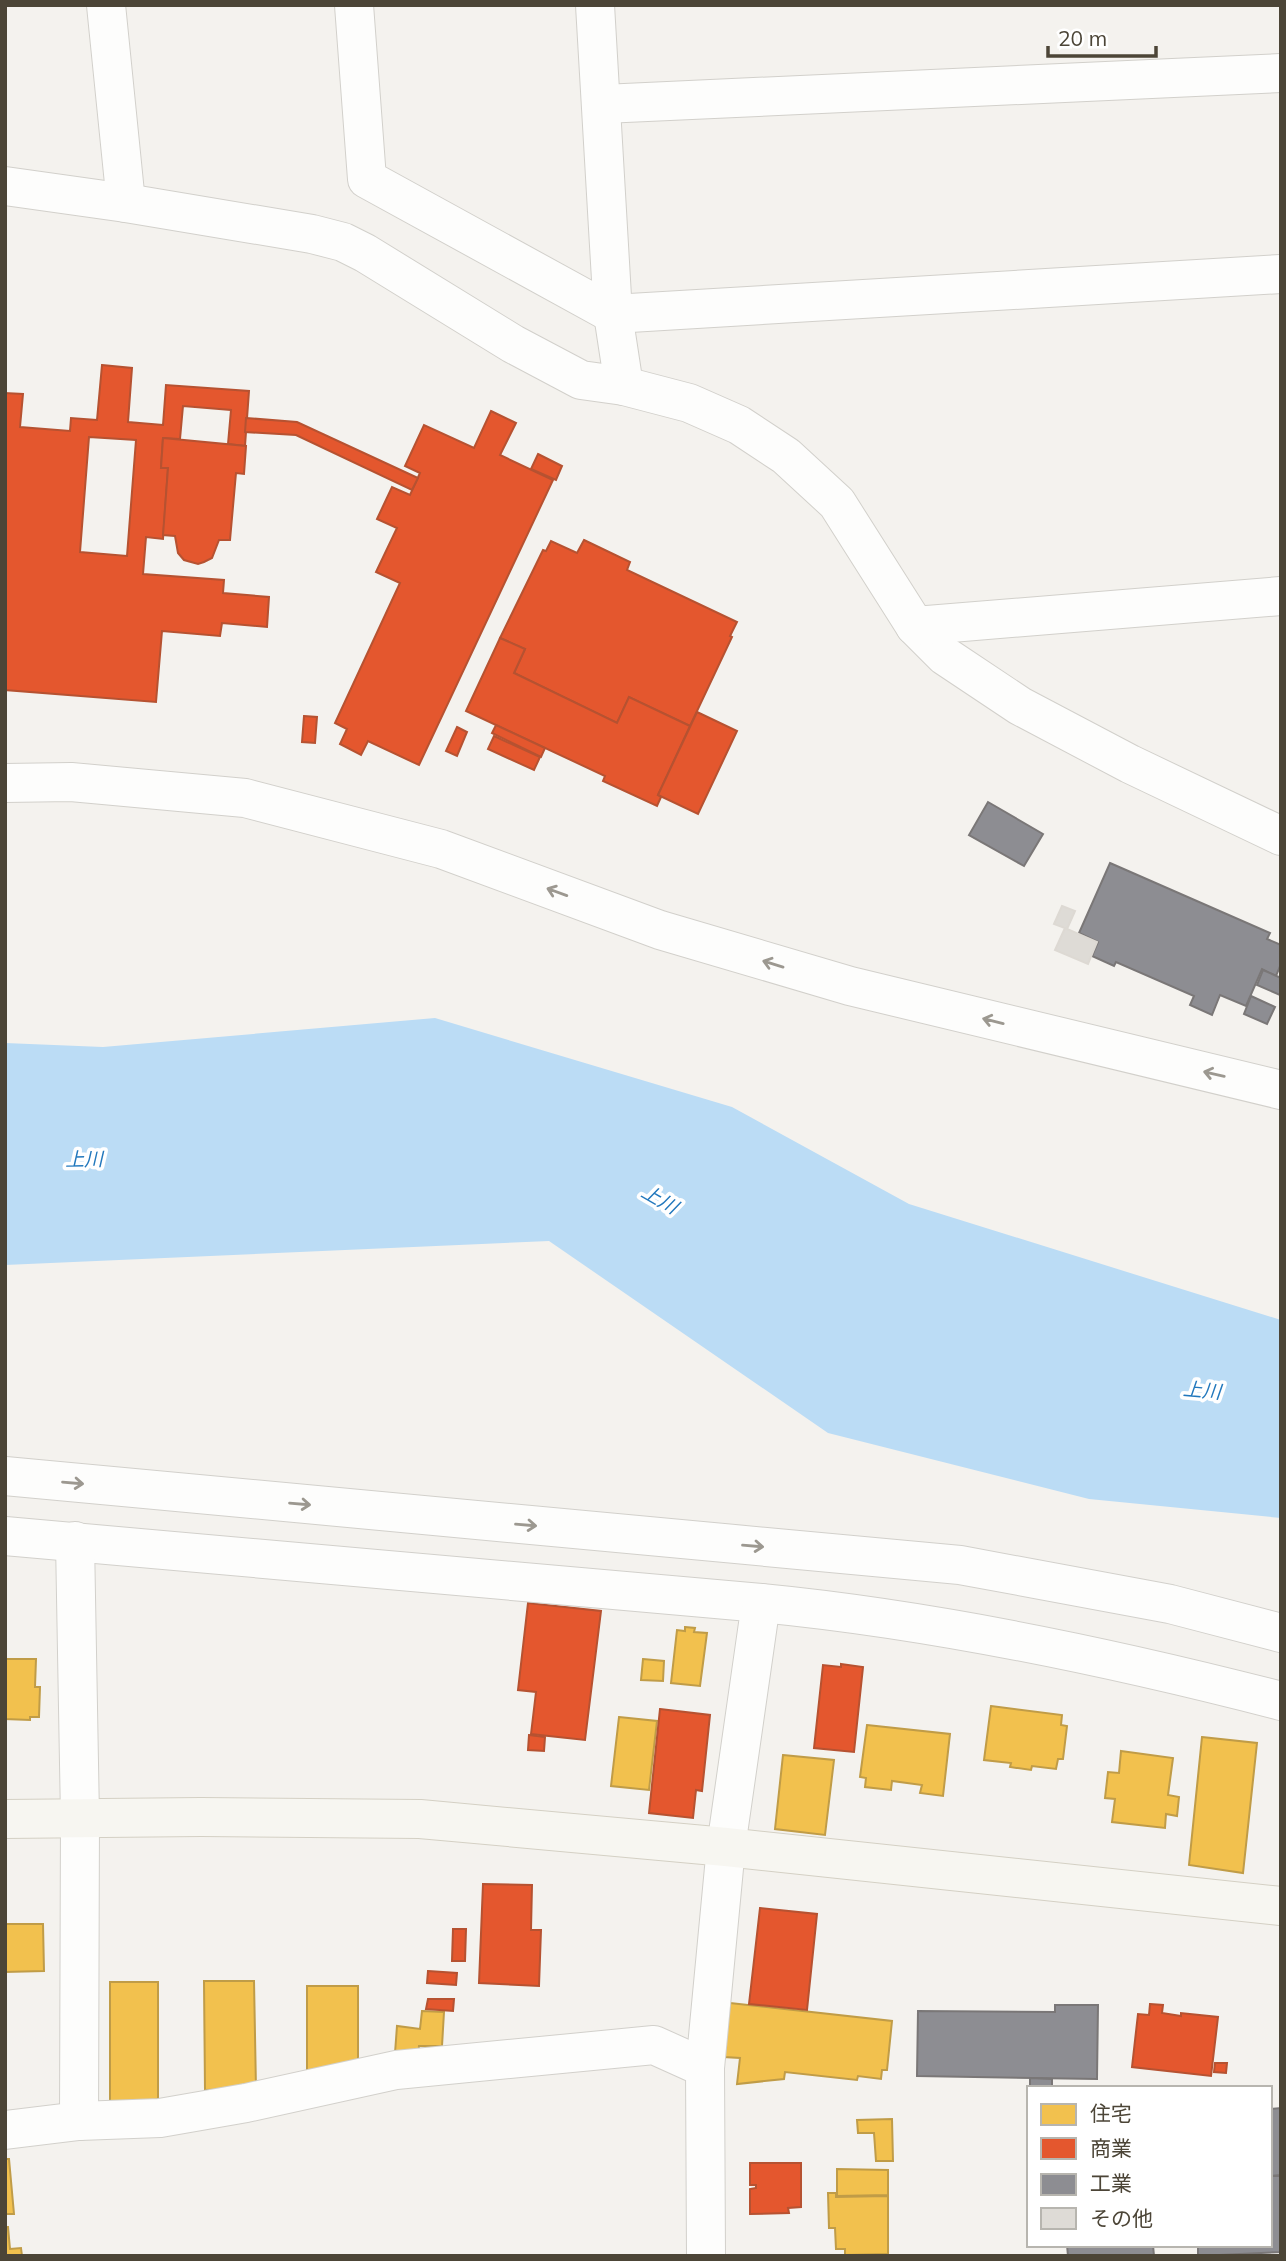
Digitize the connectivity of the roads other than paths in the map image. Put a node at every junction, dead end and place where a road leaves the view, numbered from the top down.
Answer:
1 (106, 5) edge
2 (354, 5) edge
3 (596, 5) edge
4 (1281, 73) edge
5 (603, 104) junction
6 (5, 186) edge
7 (126, 203) junction
8 (1281, 274) edge
9 (613, 314) junction
10 (624, 386) junction
11 (1281, 596) edge
12 (915, 626) junction
13 (5, 783) edge
14 (1281, 836) edge
15 (1281, 1090) edge
16 (5, 1476) edge
17 (5, 1536) edge
18 (75, 1541) junction
19 (761, 1603) junction
20 (1281, 1633) edge
21 (1281, 1702) edge
22 (80, 1818) junction
23 (5, 1819) edge
24 (726, 1847) junction
25 (1281, 1906) edge
26 (705, 2068) junction
27 (79, 2121) junction
28 (5, 2130) edge
29 (706, 2256) edge

1 - 7 street
2 - 9 street
3 - 5 street
4 - 5 street
5 - 9 street
6 - 7 street
7 - 10 street
8 - 9 street
9 - 10 street
10 - 12 street
11 - 12 street
12 - 14 street
15 -> 13 street
16 -> 20 street
17 - 18 street
18 - 19 street
18 - 22 street
19 - 21 street
19 - 24 street
22 - 23 street
22 - 24 street
22 - 27 street
24 - 25 street
24 - 26 street
26 - 27 street
26 - 29 street
27 - 28 street

